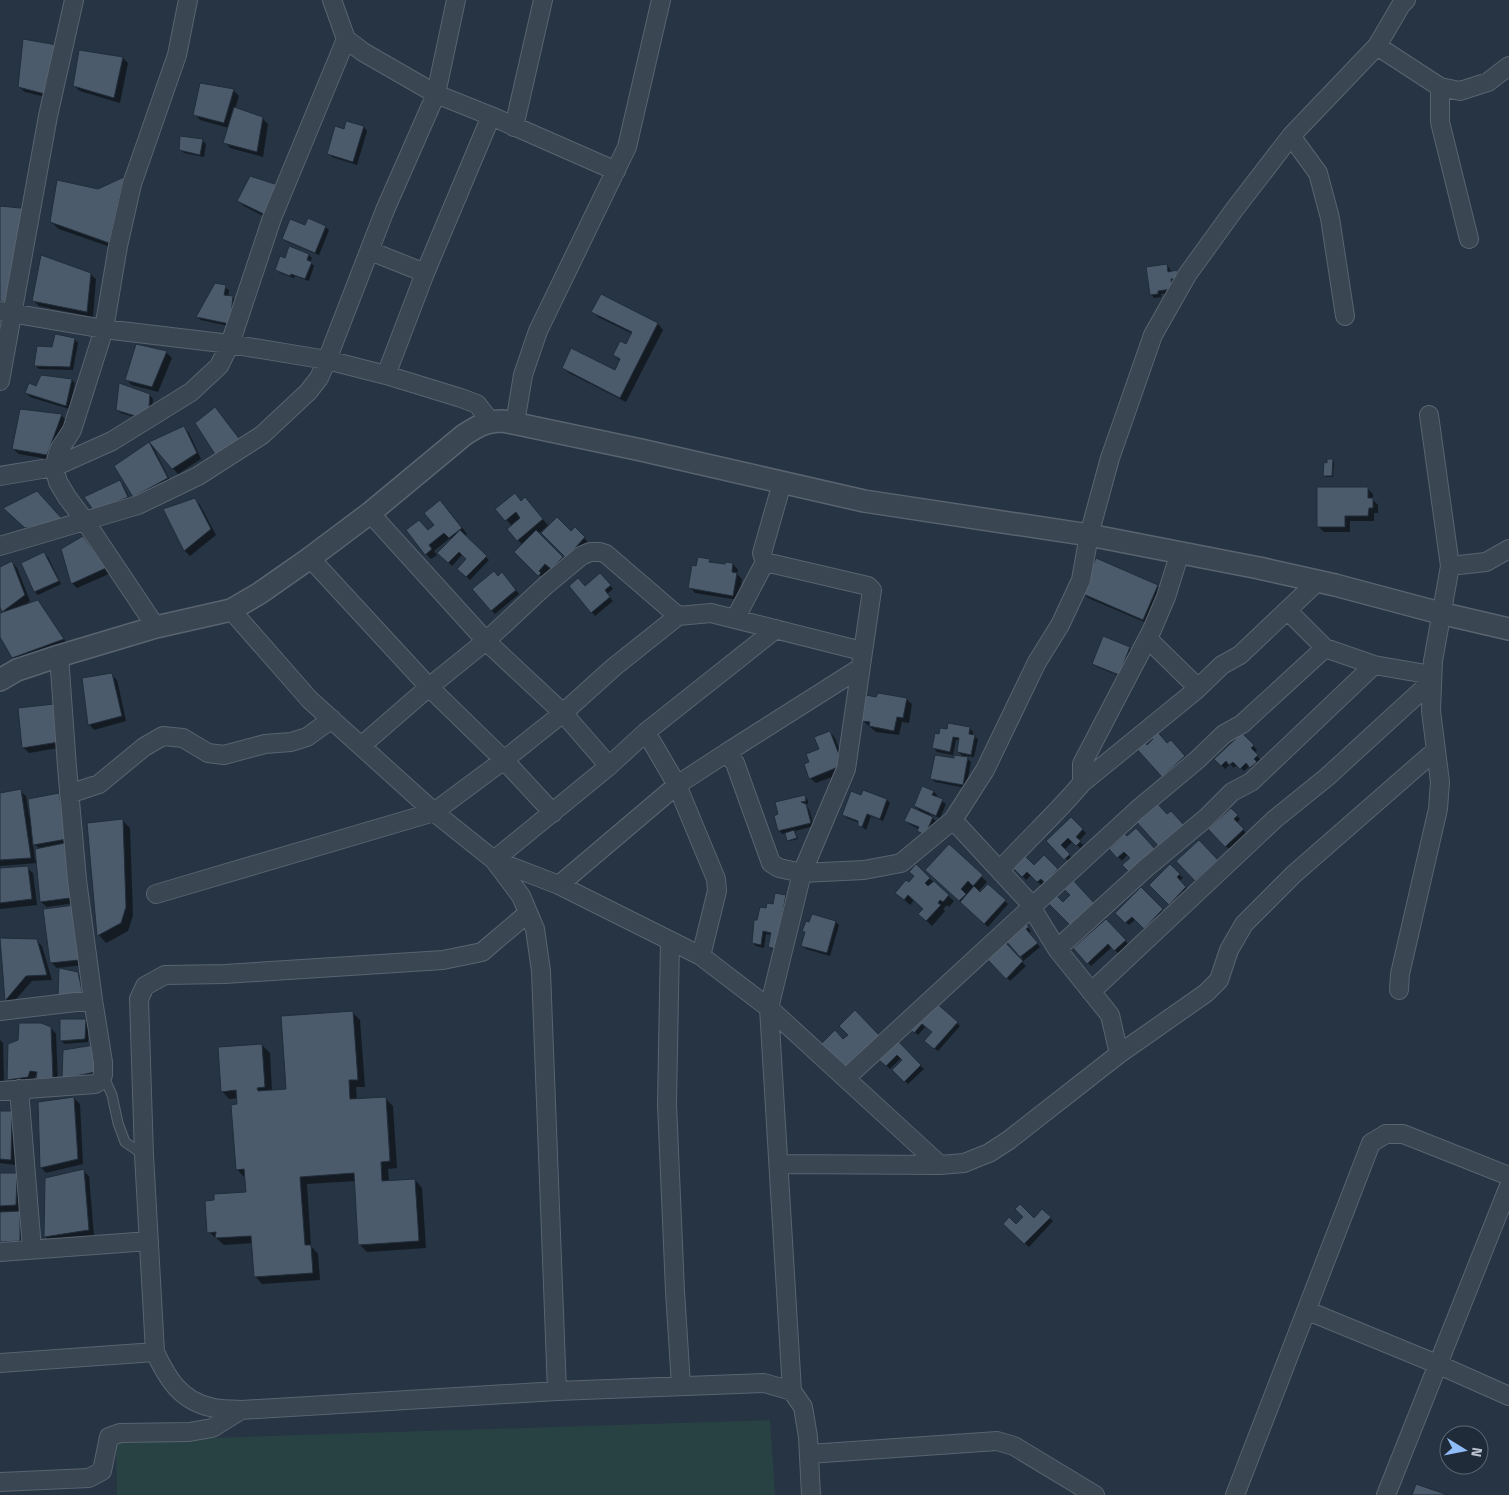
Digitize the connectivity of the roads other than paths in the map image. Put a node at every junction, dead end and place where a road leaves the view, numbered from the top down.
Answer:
1 (74, 0) edge
2 (188, 0) edge
3 (332, 0) edge
4 (456, 0) edge
5 (543, 0) edge
6 (661, 0) edge
7 (1403, 2) edge
8 (346, 39) junction
9 (1377, 46) junction
10 (1509, 66) edge
11 (1440, 87) junction
12 (436, 94) junction
13 (491, 116) junction
14 (514, 127) junction
15 (1291, 136) junction
16 (616, 171) junction
17 (1470, 239) dead end
18 (370, 251) junction
19 (425, 273) junction
20 (6, 312) edge
21 (1345, 316) dead end
22 (104, 329) junction
23 (230, 344) junction
24 (327, 360) junction
25 (386, 375) junction
26 (0, 381) edge
27 (1429, 415) dead end
28 (490, 421) junction
29 (515, 423) junction
30 (54, 466) junction
31 (0, 476) edge
32 (782, 483) junction
33 (370, 512) junction
34 (85, 521) junction
35 (1089, 535) junction
36 (0, 546) edge
37 (1509, 549) edge
38 (1180, 552) junction
39 (310, 558) junction
40 (765, 562) junction
41 (1450, 566) junction
42 (1318, 581) junction
43 (231, 610) junction
44 (1287, 610) junction
45 (1440, 613) junction
46 (678, 616) junction
47 (735, 618) junction
48 (156, 627) junction
49 (776, 629) junction
50 (1509, 629) edge
51 (1148, 640) junction
52 (486, 641) junction
53 (1325, 648) junction
54 (862, 651) junction
55 (59, 656) junction
56 (1374, 665) junction
57 (860, 668) junction
58 (1432, 678) junction
59 (0, 680) edge
60 (428, 687) junction
61 (1198, 688) junction
62 (563, 714) junction
63 (332, 719) junction
64 (646, 732) junction
65 (361, 746) junction
66 (1436, 750) junction
67 (726, 753) junction
68 (504, 760) junction
69 (609, 766) junction
70 (1082, 783) junction
71 (677, 785) junction
72 (69, 794) junction
73 (434, 812) junction
74 (553, 813) junction
75 (953, 820) junction
76 (494, 860) junction
77 (1000, 870) junction
78 (802, 873) junction
79 (559, 885) junction
80 (156, 894) dead end
81 (1031, 907) junction
82 (528, 913) junction
83 (670, 941) junction
84 (1057, 949) junction
85 (702, 956) junction
86 (1399, 990) dead end
87 (1091, 992) junction
88 (93, 1000) junction
89 (769, 1008) junction
90 (0, 1011) edge
91 (1119, 1054) junction
92 (103, 1075) junction
93 (846, 1078) junction
94 (19, 1089) junction
95 (0, 1091) edge
96 (144, 1155) junction
97 (779, 1164) junction
98 (940, 1165) junction
99 (1509, 1176) edge
100 (1509, 1186) edge
101 (149, 1241) junction
102 (32, 1249) junction
103 (0, 1252) edge
104 (1308, 1311) junction
105 (155, 1352) junction
106 (0, 1363) edge
107 (1437, 1364) junction
108 (681, 1385) junction
109 (557, 1391) junction
110 (792, 1391) junction
111 (1509, 1396) edge
112 (241, 1410) junction
113 (809, 1454) junction
114 (0, 1482) edge
115 (811, 1495) edge
116 (1095, 1495) edge
117 (1236, 1495) edge
118 (1386, 1495) edge

1 - 20 street
2 - 22 street
3 - 8 street
4 - 12 street
5 - 14 street
6 - 16 street
7 - 9 street
8 - 12 street
8 - 23 street
9 - 11 street
9 - 15 street
10 - 11 street
11 - 17 street
12 - 13 street
12 - 18 street
13 - 14 street
13 - 19 street
14 - 16 street
15 - 21 street
15 - 35 street
16 - 29 street
18 - 19 street
18 - 24 street
19 - 25 street
20 - 22 street
20 - 26 street
22 - 23 street
22 - 30 street
23 - 24 street
23 - 30 street
24 - 25 street
24 - 34 street
25 - 28 street
27 - 41 street
28 - 29 street
28 - 33 street
29 - 32 street
30 - 31 street
30 - 34 street
32 - 35 street
32 - 40 street
33 - 39 street
33 - 52 street
34 - 36 street
34 - 48 street
35 - 38 street
35 - 75 street
37 - 41 street
38 - 42 street
38 - 51 street
39 - 43 street
39 - 60 street
40 - 47 street
40 - 54 street
41 - 45 street
42 - 44 street
42 - 45 street
43 - 48 street
43 - 63 street
44 - 53 street
44 - 61 street
45 - 50 street
45 - 58 street
46 - 47 street
46 - 52 street
46 - 62 street
47 - 49 street
48 - 55 street
49 - 54 street
49 - 64 street
51 - 61 street
51 - 70 street
52 - 60 street
52 - 62 street
53 - 56 street
53 - 81 street
54 - 57 street
55 - 59 street
55 - 72 street
56 - 58 street
56 - 84 street
57 - 67 street
57 - 78 street
58 - 66 street
58 - 87 street
60 - 65 street
60 - 68 street
61 - 70 street
62 - 68 street
62 - 69 street
63 - 65 street
63 - 72 street
64 - 69 street
64 - 71 street
65 - 73 street
66 - 86 street
66 - 91 street
67 - 71 street
67 - 78 street
68 - 73 street
68 - 74 street
69 - 74 street
70 - 77 street
71 - 79 street
71 - 85 street
72 - 88 street
73 - 76 street
73 - 80 street
74 - 76 street
75 - 77 street
75 - 78 street
76 - 79 street
76 - 82 street
77 - 81 street
78 - 89 street
79 - 83 street
81 - 84 street
81 - 93 street
82 - 96 street
82 - 109 street
83 - 85 street
83 - 108 street
84 - 87 street
85 - 89 street
87 - 91 street
88 - 90 street
88 - 92 street
89 - 93 street
89 - 97 street
91 - 98 street
92 - 94 street
92 - 96 lane
93 - 98 street
94 - 95 street
94 - 102 street
96 - 101 street
97 - 98 street
97 - 110 street
99 - 104 street
100 - 107 street
101 - 102 street
101 - 105 street
102 - 103 street
104 - 107 street
104 - 117 street
105 - 106 street
105 - 112 street
107 - 111 street
107 - 118 street
108 - 109 street
108 - 110 street
109 - 112 street
110 - 113 street
112 - 114 street
113 - 115 street
113 - 116 street

